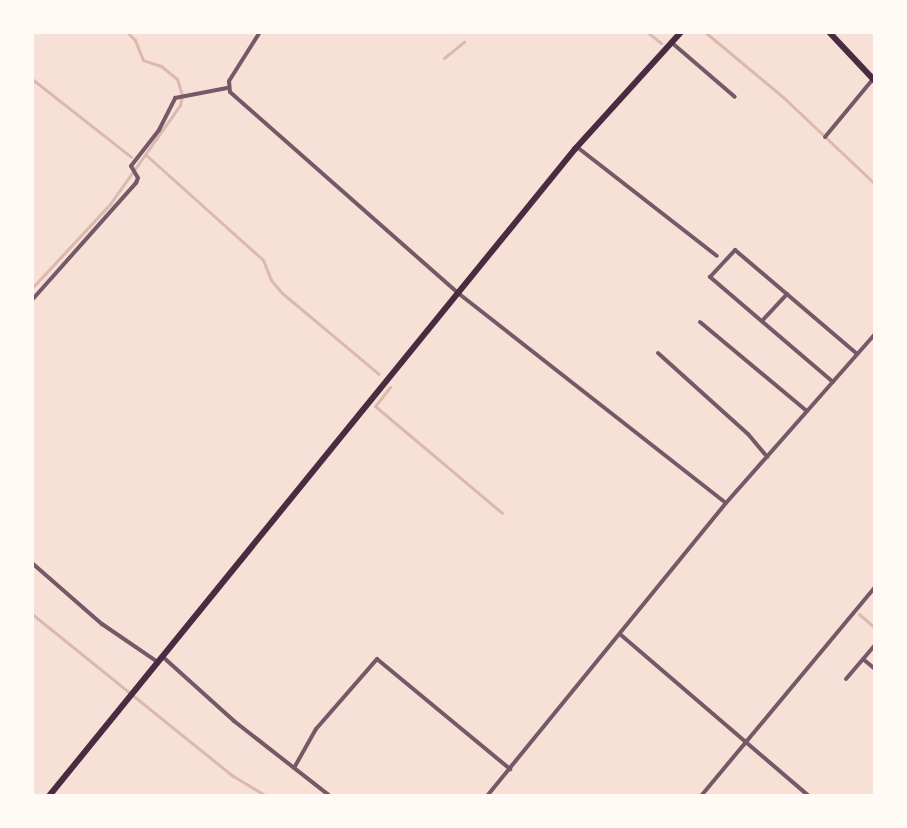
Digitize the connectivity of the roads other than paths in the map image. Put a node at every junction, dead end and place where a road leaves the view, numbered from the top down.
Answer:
1 (260, 32) edge
2 (681, 32) edge
3 (829, 32) edge
4 (671, 42) junction
5 (874, 80) edge
6 (227, 88) junction
7 (735, 97) dead end
8 (825, 137) dead end
9 (577, 147) junction
10 (717, 256) dead end
11 (458, 293) junction
12 (787, 294) junction
13 (32, 300) edge
14 (762, 321) junction
15 (700, 322) dead end
16 (875, 334) edge
17 (658, 353) dead end
18 (857, 354) junction
19 (833, 382) junction
20 (807, 411) junction
21 (767, 457) junction
22 (726, 503) junction
23 (32, 563) edge
24 (875, 587) edge
25 (621, 635) junction
26 (875, 645) edge
27 (159, 658) junction
28 (863, 659) junction
29 (875, 669) edge
30 (846, 679) dead end
31 (746, 742) junction
32 (294, 768) junction
33 (510, 769) junction
34 (49, 796) edge
35 (330, 796) edge
36 (487, 796) edge
37 (701, 796) edge
38 (809, 796) edge

1 - 6 street
2 - 4 main road
3 - 5 main road
4 - 7 street
4 - 9 main road
5 - 8 street
6 - 11 street
6 - 13 street
9 - 10 street
9 - 11 main road
11 - 22 street
11 - 27 main road
12 - 14 street
12 - 14 street
12 - 18 street
14 - 19 street
15 - 20 street
16 - 18 street
17 - 21 street
18 - 19 street
19 - 20 street
20 - 21 street
21 - 22 street
22 - 25 street
23 - 27 street
24 - 31 street
25 - 31 street
25 - 33 street
26 - 28 street
27 - 32 street
27 - 34 main road
28 - 29 street
28 - 30 street
31 - 37 street
31 - 38 street
32 - 33 street
32 - 35 street
33 - 36 street

